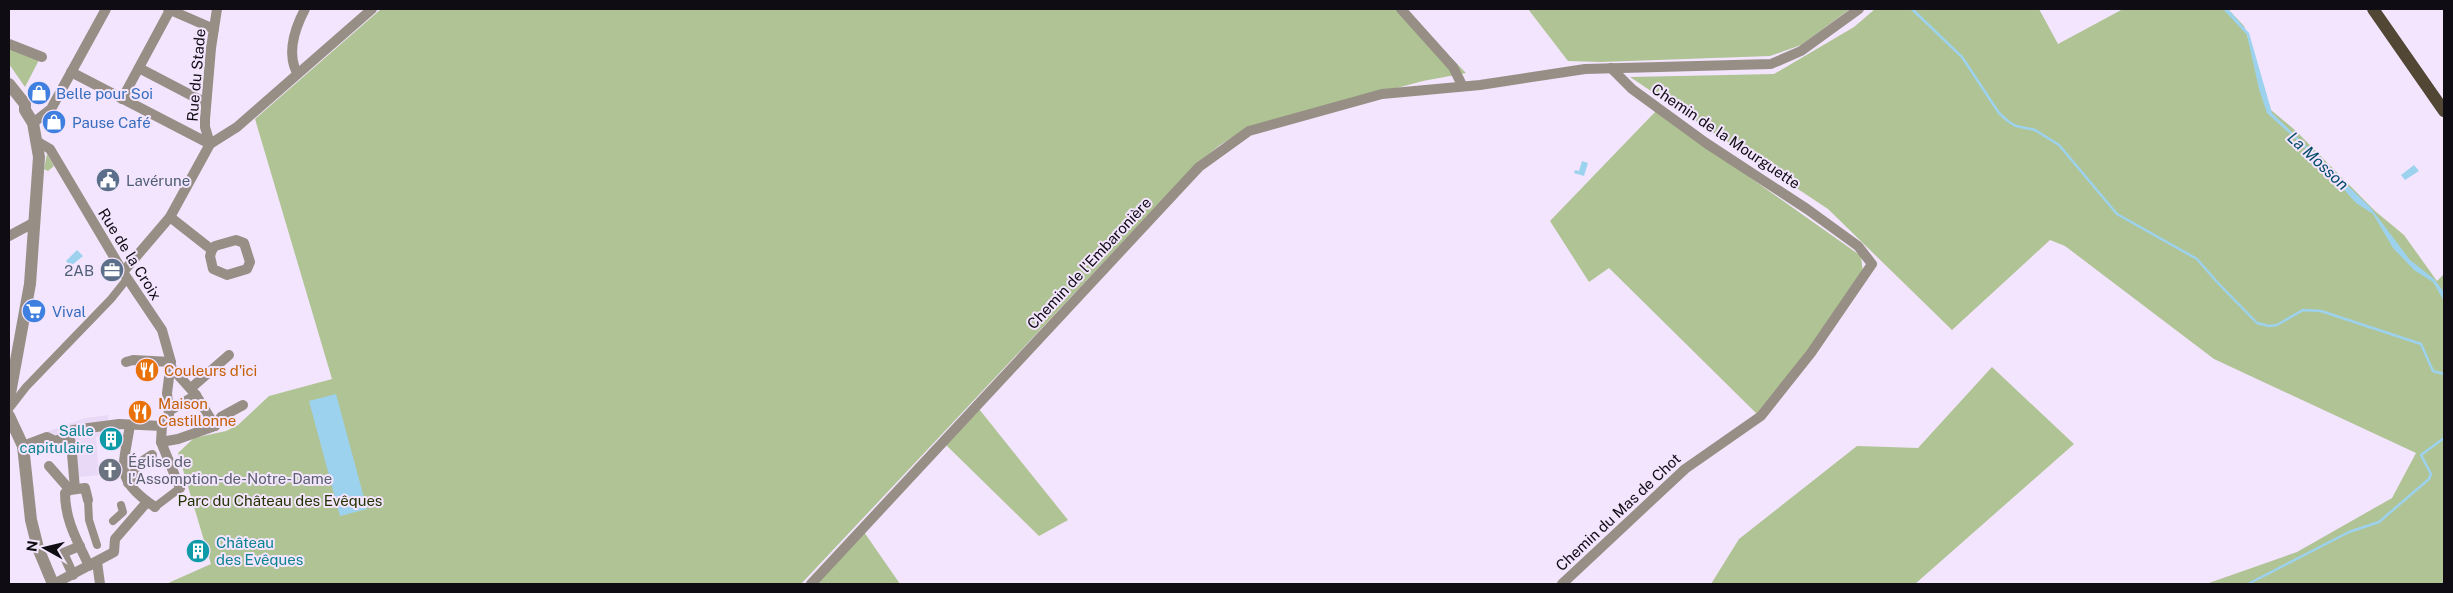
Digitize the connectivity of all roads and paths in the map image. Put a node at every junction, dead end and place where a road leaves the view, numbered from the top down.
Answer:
1 (106, 9) edge
2 (169, 9) edge
3 (217, 9) edge
4 (305, 9) edge
5 (372, 9) edge
6 (1401, 9) edge
7 (1859, 9) edge
8 (2373, 9) edge
9 (214, 29) junction
10 (9, 44) edge
11 (42, 57) dead end
12 (139, 68) junction
13 (1611, 68) junction
14 (71, 72) junction
15 (297, 73) junction
16 (9, 84) edge
17 (1462, 85) junction
18 (9, 96) edge
19 (122, 99) junction
20 (206, 103) junction
21 (25, 110) junction
22 (2444, 111) edge
23 (33, 123) junction
24 (38, 142) junction
25 (210, 144) junction
26 (170, 217) junction
27 (35, 222) junction
28 (9, 236) edge
29 (212, 250) dead end
30 (1872, 264) joint
31 (125, 275) junction
32 (229, 355) dead end
33 (126, 362) dead end
34 (171, 364) junction
35 (193, 392) junction
36 (9, 399) edge
37 (243, 405) dead end
38 (9, 409) edge
39 (169, 411) junction
40 (9, 416) edge
41 (130, 425) junction
42 (162, 426) junction
43 (215, 426) junction
44 (67, 438) junction
45 (23, 446) junction
46 (162, 446) junction
47 (152, 455) joint
48 (49, 466) dead end
49 (128, 482) junction
50 (180, 488) joint
51 (74, 491) junction
52 (88, 500) joint
53 (151, 504) junction
54 (122, 505) dead end
55 (113, 521) dead end
56 (97, 545) dead end
57 (80, 546) junction
58 (97, 562) junction
59 (73, 574) junction
60 (54, 584) edge
61 (100, 584) edge
62 (811, 584) edge
63 (1562, 584) edge

1 - 14 street
2 - 9 street
2 - 12 street
3 - 9 street, Rue du Stade
4 - 15 street
5 - 15 street
6 - 17 street
7 - 13 street
8 - 22 main road
9 - 20 street, Rue du Stade
10 - 11 street
12 - 19 street
12 - 20 street
13 - 17 street
13 - 30 street, Chemin de la Mourguette
14 - 19 street
14 - 23 street
15 - 25 street
16 - 21 street
17 - 62 street, Chemin de l'Embaronière
18 - 21 street
19 - 25 street
20 - 25 street, Rue du Stade
21 - 23 street
23 - 24 street
24 - 27 street
24 - 31 street, Rue de la Croix
25 - 26 street
26 - 29 street
26 - 31 street
27 - 28 street
27 - 36 street
30 - 63 street, Chemin du Mas de Chot
31 - 34 street, Rue de la Croix
31 - 38 street
32 - 35 street
33 - 34 street
34 - 35 street
34 - 39 street
35 - 39 street
35 - 43 street
37 - 43 street
39 - 42 street
40 - 45 street
41 - 42 street
41 - 44 street
41 - 49 street
42 - 46 street
43 - 46 street
44 - 45 street
44 - 51 street
45 - 60 street
46 - 47 street
46 - 50 street
47 - 49 street
48 - 51 street
49 - 53 street
50 - 53 street
51 - 52 street
51 - 57 street
52 - 56 street
53 - 58 street
54 - 55 street
57 - 58 street
57 - 59 street
58 - 59 street
58 - 61 street
59 - 60 street

